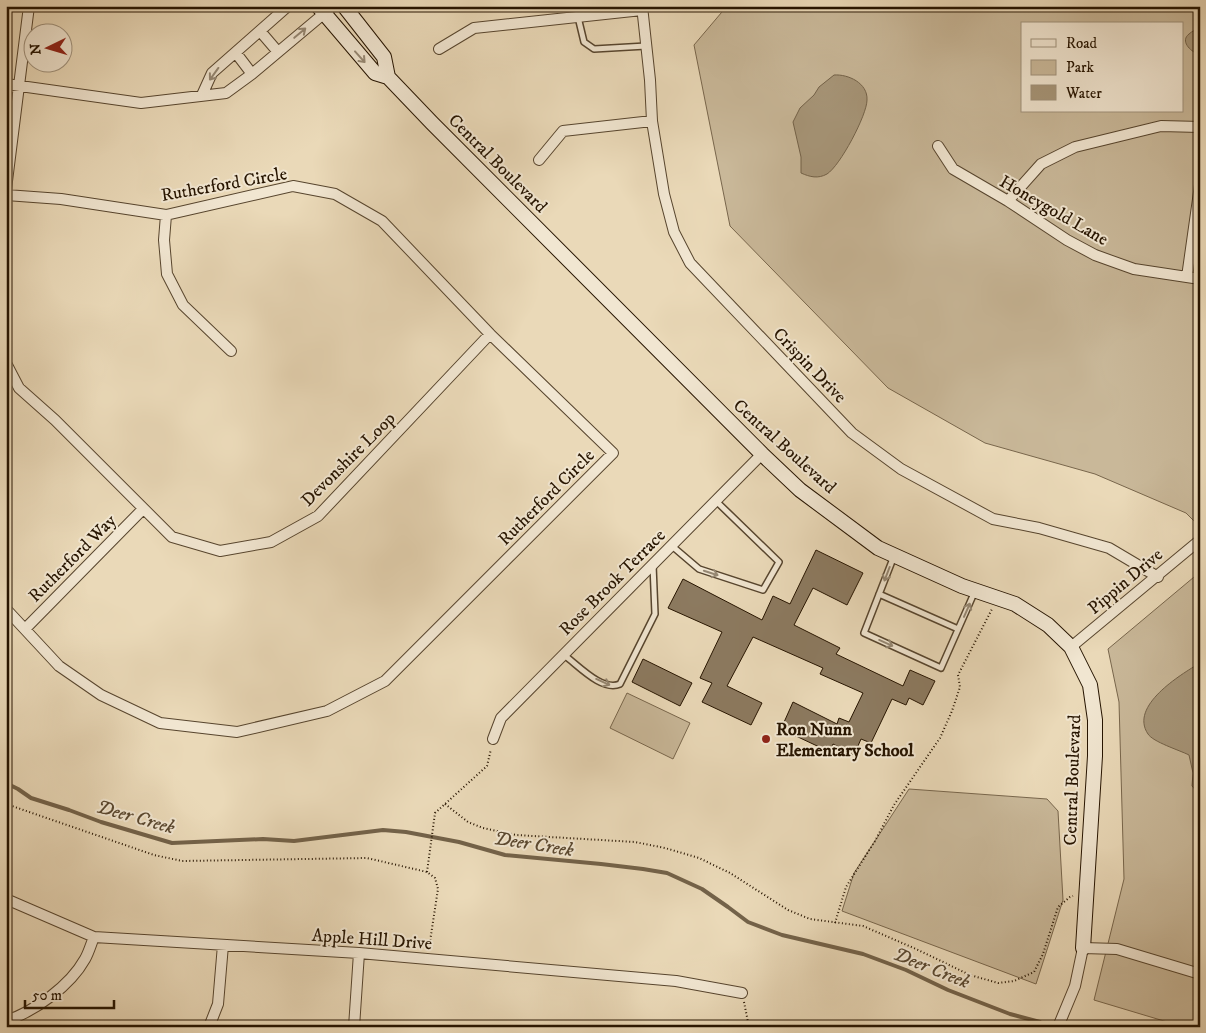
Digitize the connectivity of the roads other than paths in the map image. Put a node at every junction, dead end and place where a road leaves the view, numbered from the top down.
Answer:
1 (29, 6) edge
2 (288, 6) edge
3 (344, 6) edge
4 (642, 8) edge
5 (324, 9) edge
6 (578, 17) junction
7 (260, 30) junction
8 (646, 46) junction
9 (438, 49) dead end
10 (278, 52) junction
11 (236, 53) junction
12 (252, 74) junction
13 (388, 77) junction
14 (6, 84) edge
15 (20, 85) junction
16 (202, 95) junction
17 (652, 121) junction
18 (1200, 127) edge
19 (938, 146) dead end
20 (539, 160) dead end
21 (1200, 185) edge
22 (6, 189) edge
23 (6, 195) edge
24 (1008, 201) junction
25 (166, 215) junction
26 (1187, 277) junction
27 (1200, 279) edge
28 (490, 334) junction
29 (231, 351) dead end
30 (6, 363) edge
31 (762, 454) junction
32 (716, 501) junction
33 (143, 509) junction
34 (1200, 540) edge
35 (671, 546) junction
36 (894, 555) junction
37 (653, 564) junction
38 (1158, 576) junction
39 (976, 590) junction
40 (879, 594) junction
41 (6, 609) edge
42 (24, 629) junction
43 (958, 629) junction
44 (1071, 647) junction
45 (564, 654) junction
46 (493, 738) road end
47 (6, 899) edge
48 (94, 937) junction
49 (223, 945) junction
50 (1083, 948) junction
51 (360, 953) junction
52 (1200, 974) edge
53 (742, 993) road end
54 (6, 1021) edge
55 (209, 1027) edge
56 (354, 1027) edge
57 (1058, 1027) edge

1 - 15 street
2 - 7 street
3 - 13 street, Central Boulevard
4 - 6 street
4 - 8 street, Crispin Drive
10 -> 5 street
5 -> 13 street, Central Boulevard
6 - 8 lane
6 - 9 street
7 - 10 street
7 - 11 street
8 - 17 street, Crispin Drive
10 - 12 street
11 - 12 street
11 -> 16 street
12 - 16 street
13 - 31 street, Central Boulevard
14 - 15 street
15 - 16 street
15 - 22 street
17 - 20 street
17 - 38 street, Crispin Drive
18 - 24 street
19 - 24 street, Honeygold Lane
21 - 26 street
23 - 25 street, Rutherford Circle
24 - 26 street, Honeygold Lane
25 - 28 street, Rutherford Circle
25 - 29 street
26 - 27 street, Honeygold Lane
28 - 33 street, Devonshire Loop
28 - 42 street, Rutherford Circle
30 - 33 street, Devonshire Loop
31 - 32 street, Rose Brook Terrace
31 - 36 street, Central Boulevard
32 - 35 street, Rose Brook Terrace
35 -> 32 lane
33 - 42 street, Rutherford Way
34 - 38 street, Pippin Drive
35 - 37 street, Rose Brook Terrace
36 - 39 street, Central Boulevard
36 -> 40 lane
37 - 45 street, Rose Brook Terrace
45 -> 37 lane
38 - 44 street, Pippin Drive
43 -> 39 lane
39 - 44 street, Central Boulevard
40 - 43 lane
40 -> 43 lane
41 - 42 street, Rutherford Circle
44 - 50 street, Central Boulevard
45 - 46 street, Rose Brook Terrace
47 - 48 street, Apple Hill Drive
48 - 49 street, Apple Hill Drive
48 - 54 street
49 - 51 street, Apple Hill Drive
49 - 55 street
50 - 52 street
50 - 57 street
51 - 53 street, Apple Hill Drive
51 - 56 street

